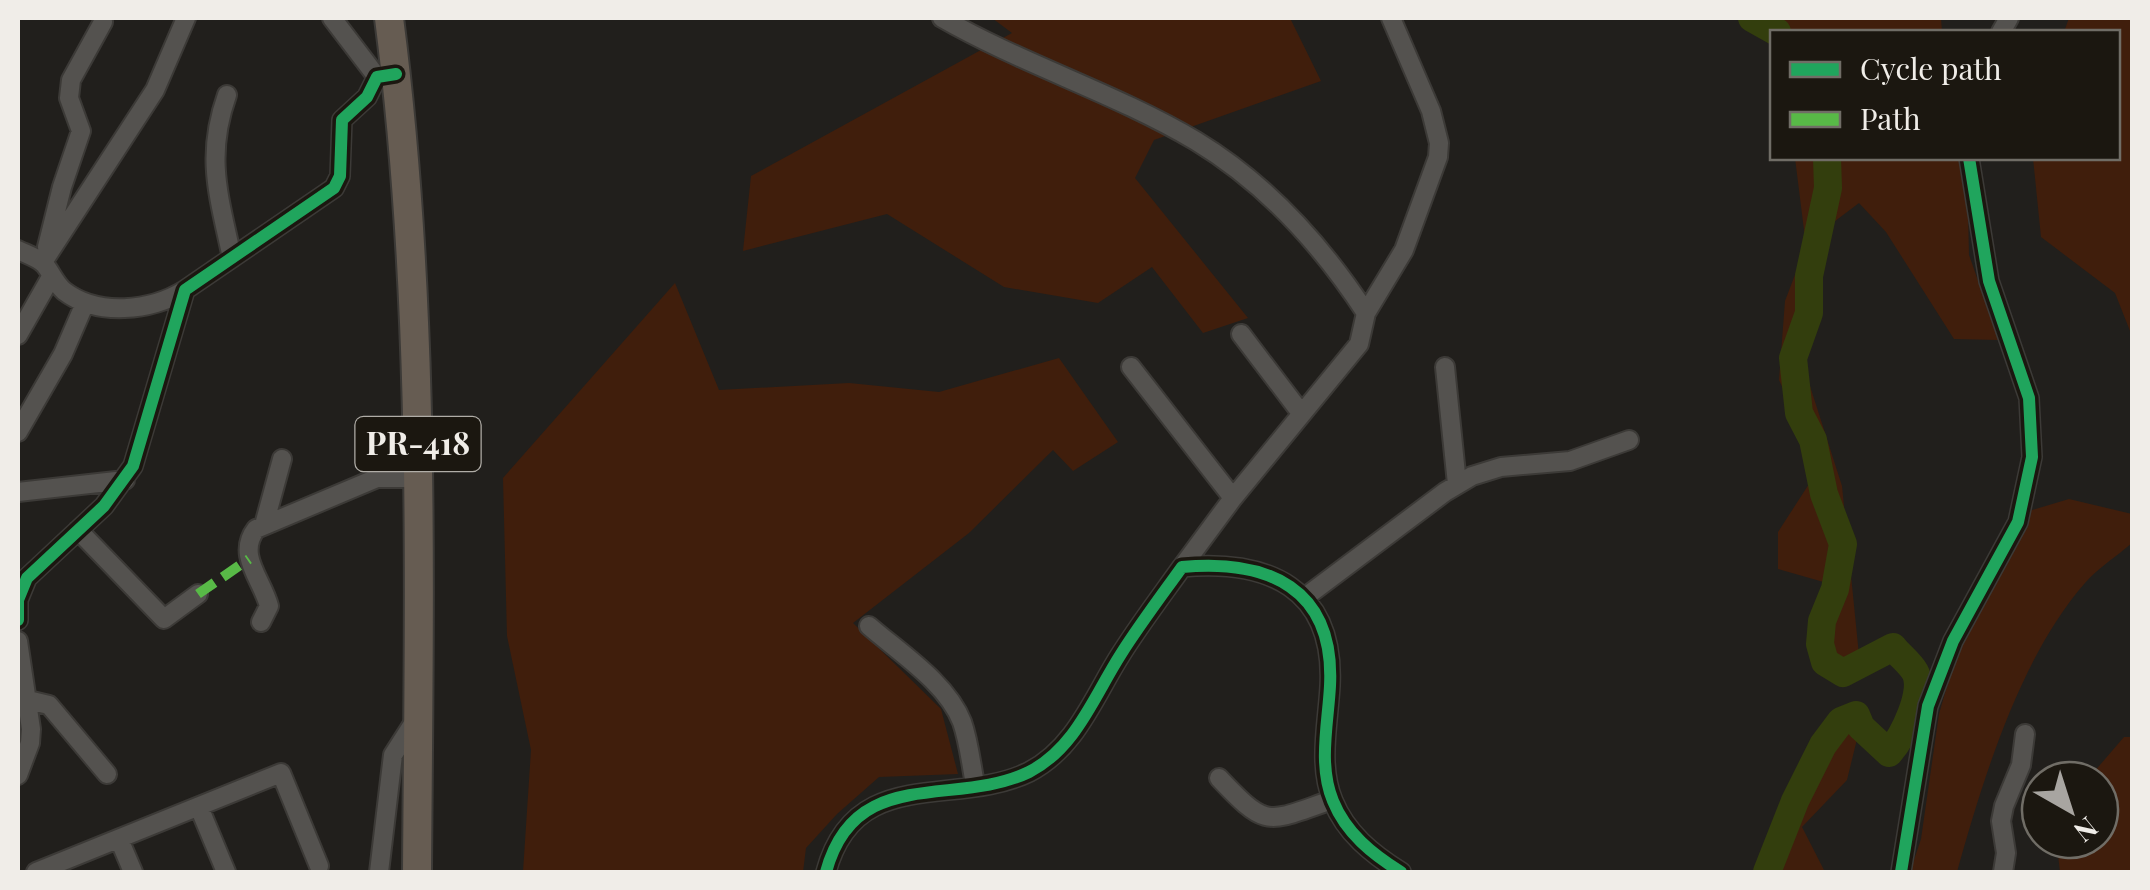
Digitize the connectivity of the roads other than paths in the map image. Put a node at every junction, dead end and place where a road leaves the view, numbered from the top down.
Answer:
1 (186, 18) edge
2 (332, 18) edge
3 (389, 18) edge
4 (942, 18) edge
5 (1390, 18) edge
6 (103, 22) dead end
7 (387, 76) junction
8 (227, 94) dead end
9 (1969, 160) edge
10 (18, 250) edge
11 (232, 258) junction
12 (47, 270) junction
13 (185, 290) junction
14 (85, 303) junction
15 (1366, 313) junction
16 (1241, 334) dead end
17 (18, 335) edge
18 (1446, 367) dead end
19 (1131, 368) dead end
20 (1300, 414) junction
21 (18, 432) edge
22 (1629, 440) dead end
23 (282, 459) dead end
24 (418, 478) junction
25 (125, 480) junction
26 (1457, 484) junction
27 (18, 492) edge
28 (1233, 498) junction
29 (264, 524) junction
30 (78, 530) junction
31 (1182, 567) junction
32 (198, 594) dead end
33 (1304, 598) junction
34 (18, 620) edge
35 (261, 622) dead end
36 (870, 626) dead end
37 (18, 641) edge
38 (28, 700) junction
39 (418, 716) junction
40 (2025, 734) dead end
41 (107, 774) dead end
42 (18, 775) edge
43 (1219, 778) dead end
44 (976, 784) junction
45 (1332, 800) junction
46 (199, 807) junction
47 (119, 839) junction
48 (319, 866) dead end
49 (36, 872) edge
50 (134, 872) edge
51 (226, 872) edge
52 (379, 872) edge
53 (417, 872) edge
54 (826, 872) edge
55 (1401, 872) edge
56 (1900, 872) edge
57 (2002, 872) edge

1 - 12 street
2 - 7 street
3 - 7 highway, PR-418
4 - 15 street
5 - 15 street
6 - 12 street
7 - 11 street
7 - 24 highway, PR-418
8 - 11 street
9 - 56 street
10 - 12 street
11 - 13 street
12 - 14 street
12 - 17 street
13 - 14 street
13 - 25 street
14 - 21 street
15 - 20 street
16 - 20 street
18 - 26 street
19 - 28 street
20 - 28 street
22 - 26 street
23 - 29 street
24 - 29 street
24 - 39 highway, PR-418
25 - 27 street
25 - 30 street
26 - 33 street
28 - 31 street
29 - 35 street
30 - 32 street
30 - 34 street
31 - 33 street
31 - 44 street
33 - 45 street
36 - 44 street
37 - 38 street
38 - 41 street
38 - 42 street
39 - 52 street
39 - 53 highway, PR-418
40 - 57 street
43 - 45 street
44 - 54 street
45 - 55 street
46 - 47 street
46 - 48 street
46 - 51 street
47 - 49 street
47 - 50 street

